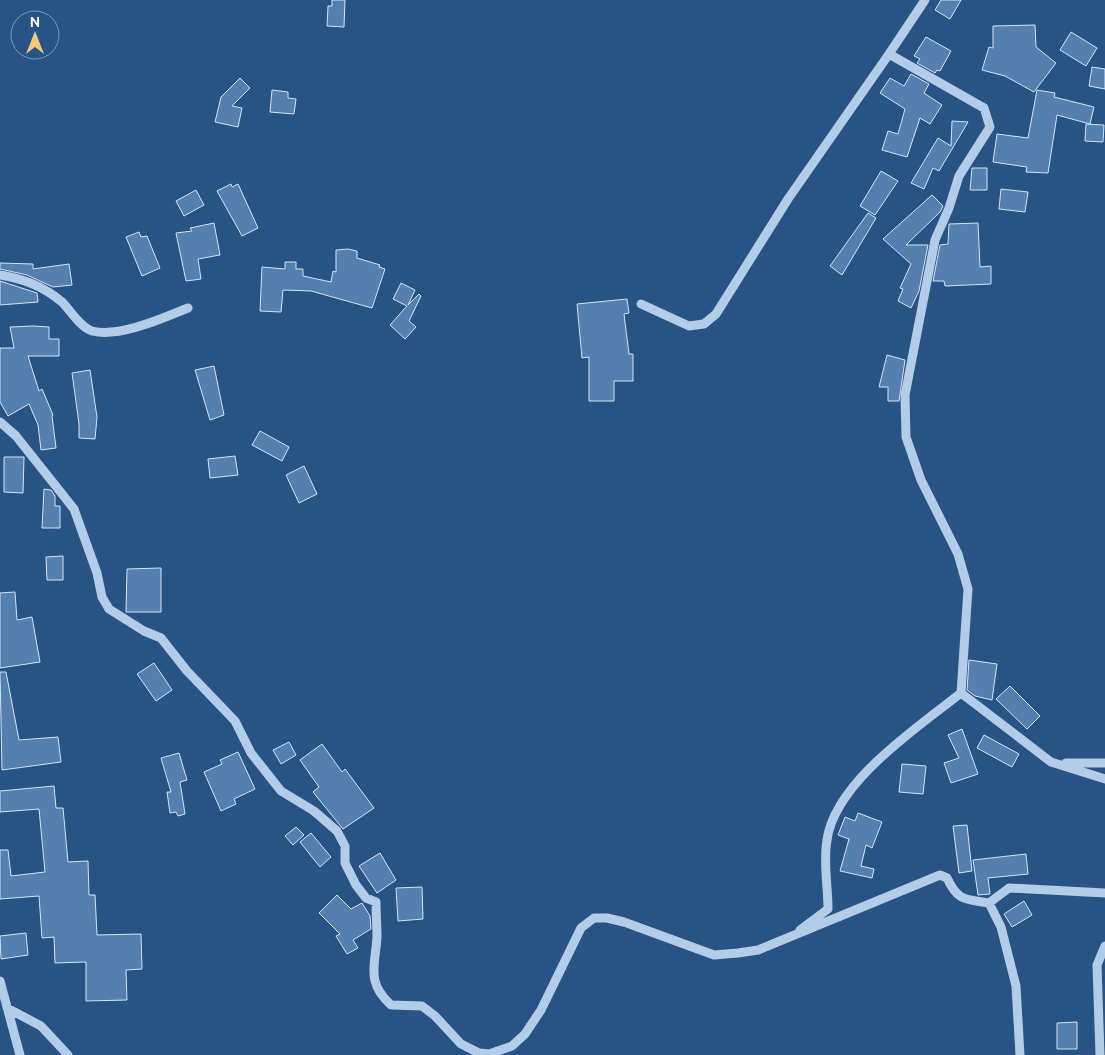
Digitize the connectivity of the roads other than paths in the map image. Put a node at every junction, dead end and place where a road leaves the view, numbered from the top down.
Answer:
1 (925, 0) edge
2 (889, 54) junction
3 (0, 275) edge
4 (641, 304) dead end
5 (188, 308) dead end
6 (0, 422) edge
7 (961, 693) junction
8 (1051, 762) junction
9 (1105, 763) edge
10 (1105, 779) edge
11 (1105, 893) edge
12 (988, 903) junction
13 (792, 936) junction
14 (1105, 946) edge
15 (0, 981) edge
16 (7, 1008) junction
17 (20, 1055) edge
18 (68, 1055) edge
19 (1020, 1055) edge
20 (1100, 1055) edge

1 - 2 street
2 - 4 street
2 - 7 street
3 - 5 street
6 - 13 street
7 - 8 street
7 - 13 street
8 - 9 street
8 - 10 street
11 - 12 street
12 - 13 street
12 - 19 street
14 - 20 street
15 - 16 street
16 - 17 street
16 - 18 street

